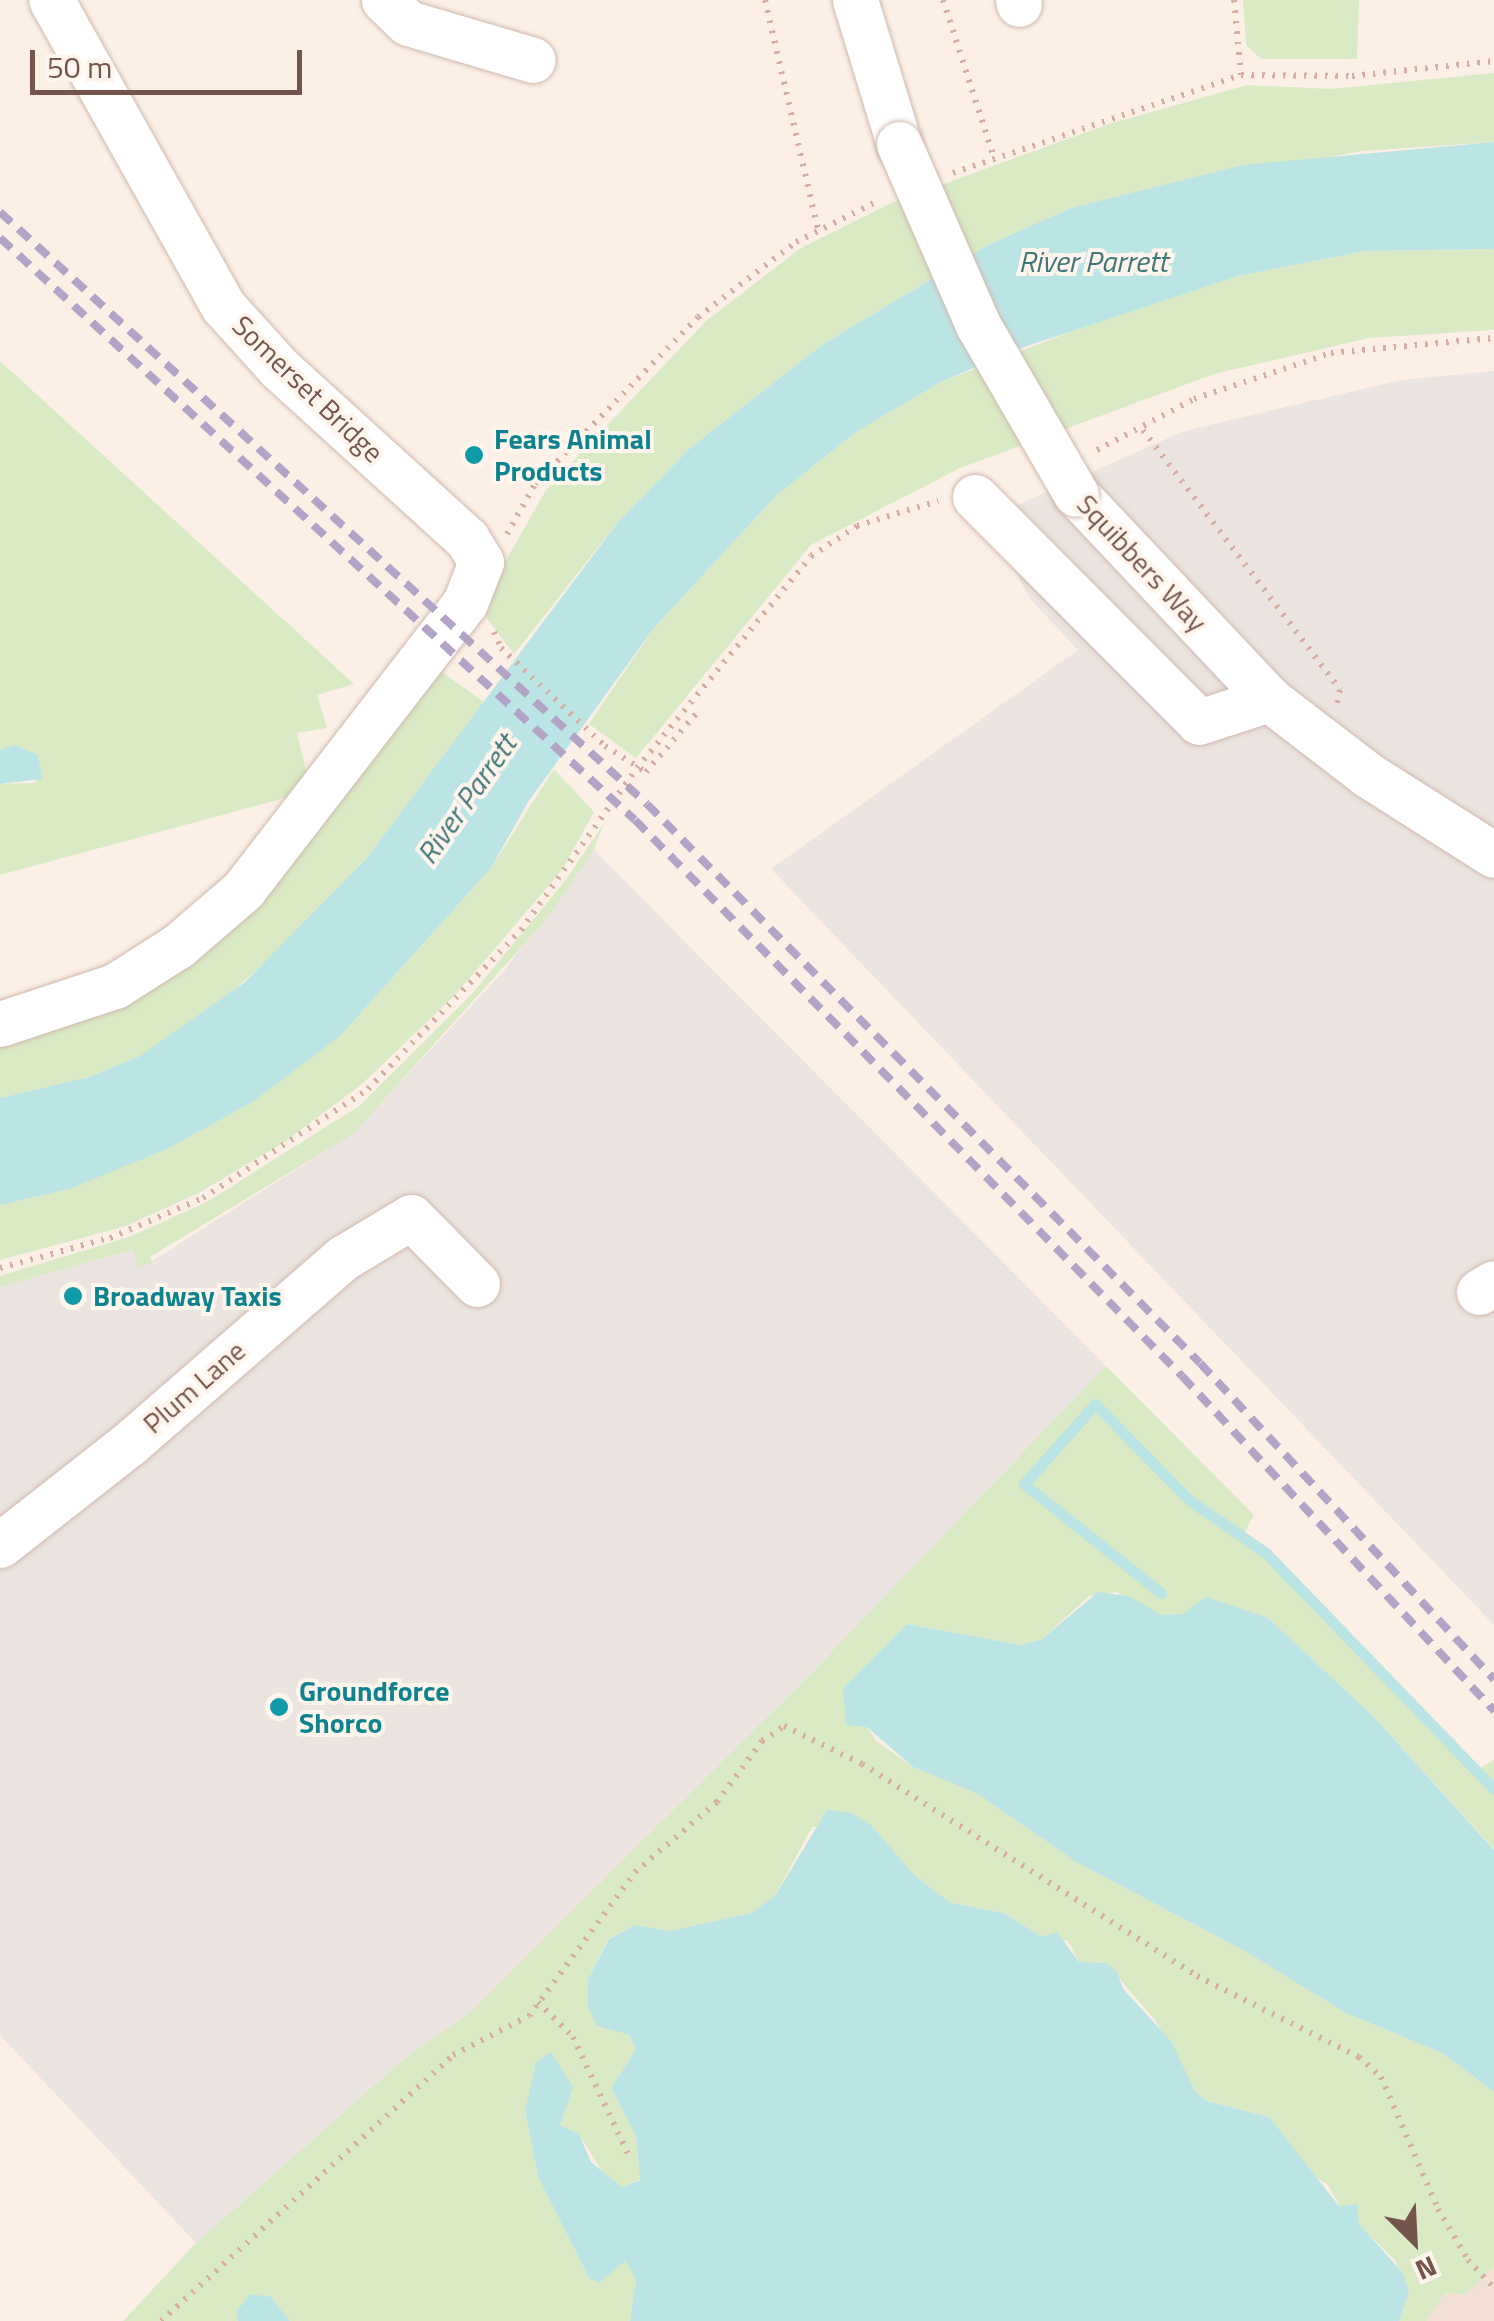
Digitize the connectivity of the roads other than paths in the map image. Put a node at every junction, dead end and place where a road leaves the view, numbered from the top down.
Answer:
1 (51, 0) edge
2 (384, 0) edge
3 (855, 0) edge
4 (533, 60) dead end
5 (975, 497) road end
6 (1269, 699) junction
7 (1494, 855) edge
8 (0, 1024) edge
9 (477, 1284) dead end
10 (0, 1545) edge

1 - 8 street, Somerset Bridge
2 - 4 street
3 - 6 street, Squibbers Way, bridge
5 - 6 street
6 - 7 street, Squibbers Way
9 - 10 street, Plum Lane

